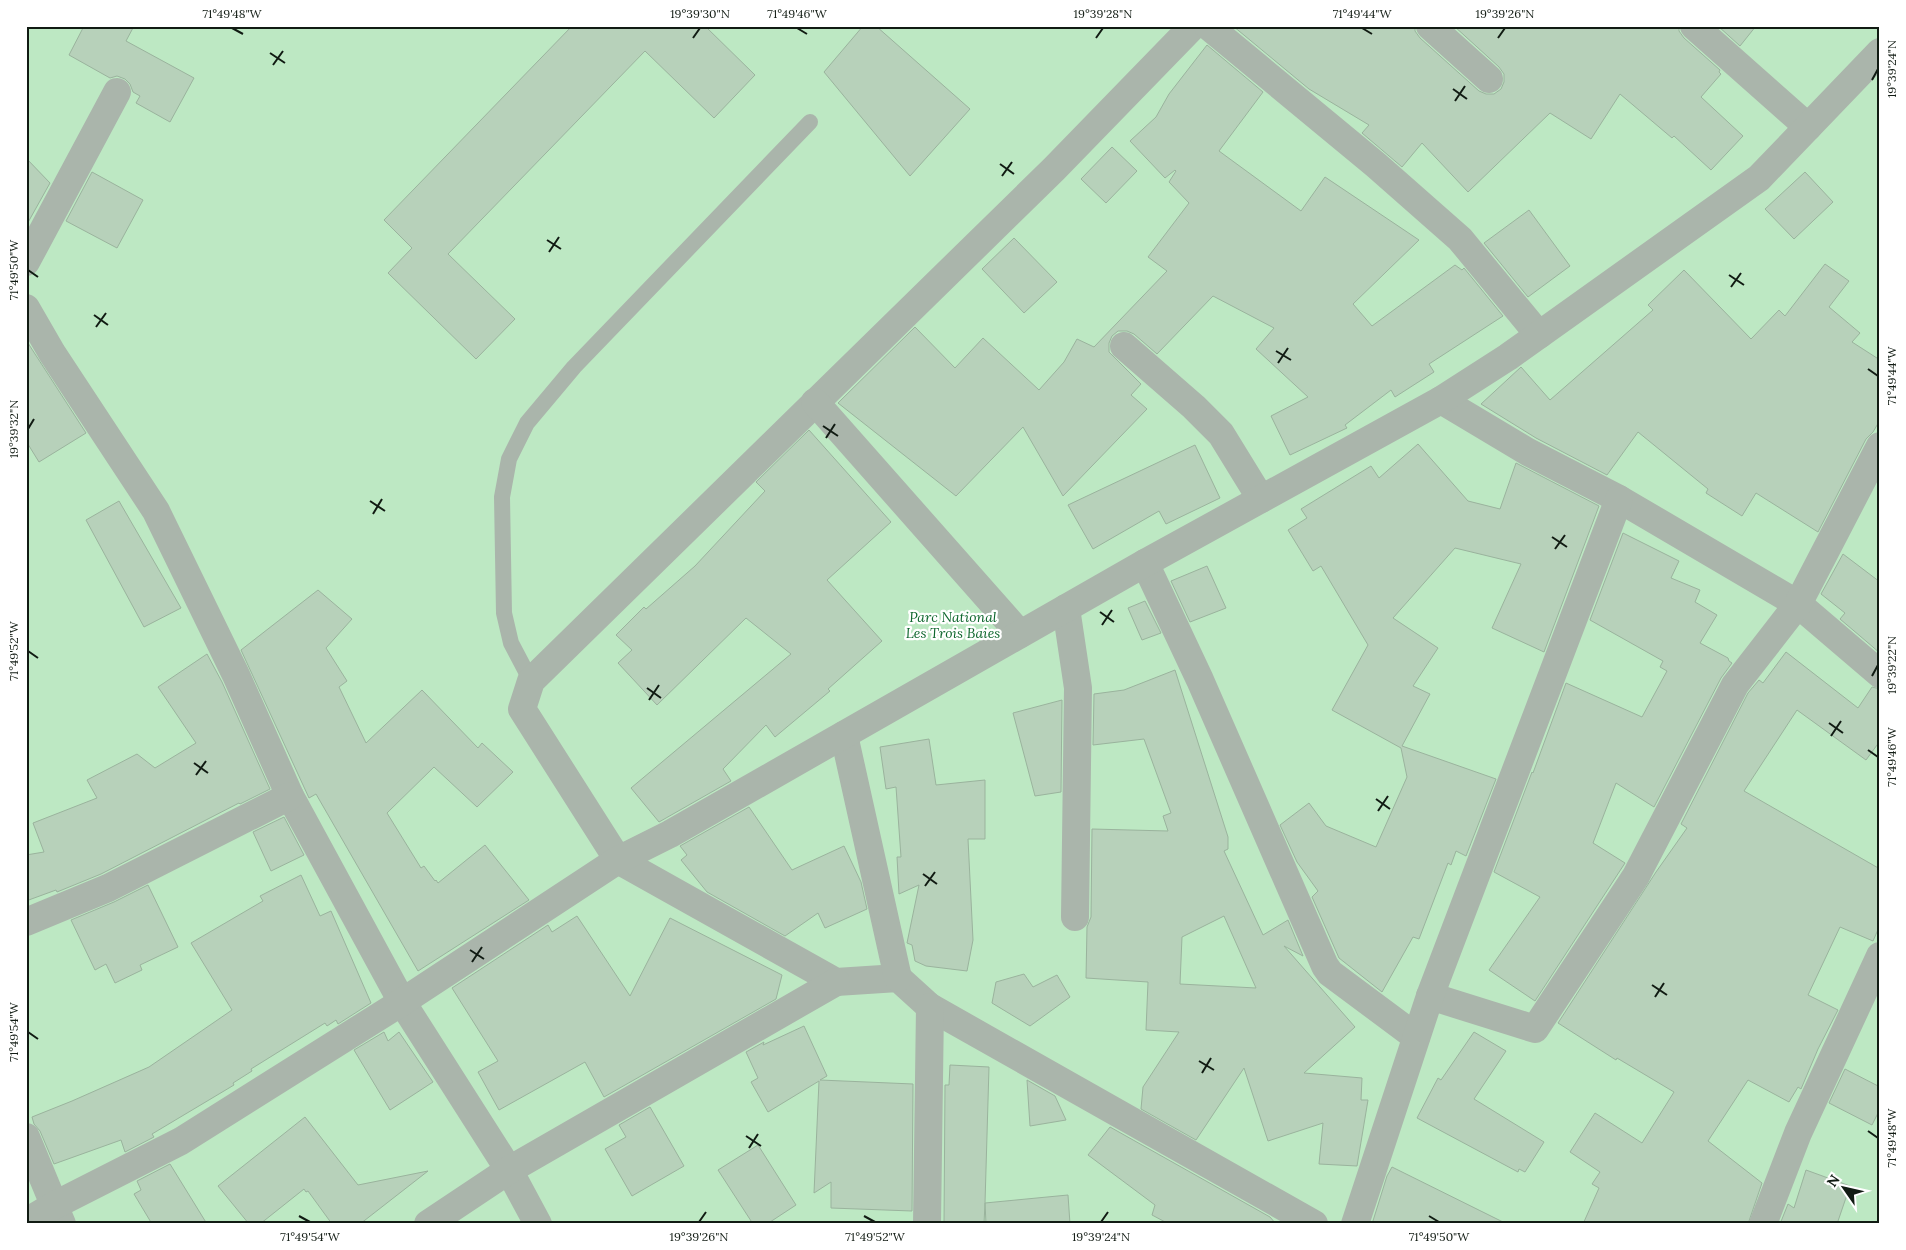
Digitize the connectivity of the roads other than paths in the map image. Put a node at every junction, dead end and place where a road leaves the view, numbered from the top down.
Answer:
1 (1193, 26) edge
2 (1208, 26) edge
3 (1430, 26) edge
4 (1694, 26) edge
5 (1880, 52) edge
6 (1489, 79) dead end
7 (117, 92) dead end
8 (810, 122) dead end
9 (1808, 127) junction
10 (26, 262) edge
11 (26, 308) edge
12 (1539, 335) junction
13 (1124, 346) dead end
14 (1441, 400) junction
15 (814, 402) junction
16 (1880, 446) edge
17 (1261, 499) junction
18 (1619, 499) junction
19 (1145, 563) junction
20 (1798, 604) junction
21 (1066, 608) junction
22 (1020, 634) junction
23 (1880, 674) edge
24 (531, 682) junction
25 (844, 735) junction
26 (290, 796) junction
27 (618, 860) junction
28 (1075, 917) dead end
29 (26, 922) edge
30 (1880, 956) edge
31 (898, 978) junction
32 (836, 982) junction
33 (1430, 996) junction
34 (402, 1002) junction
35 (930, 1007) junction
36 (1416, 1037) junction
37 (26, 1137) edge
38 (509, 1170) junction
39 (58, 1215) edge
40 (26, 1222) edge
41 (428, 1224) edge
42 (538, 1224) edge
43 (927, 1224) edge
44 (1314, 1224) edge
45 (1355, 1224) edge
46 (1763, 1224) edge

1 - 15 street
2 - 12 street
3 - 6 street
4 - 9 street
5 - 9 street
7 - 10 street
8 - 24 lane
9 - 12 street
11 - 26 street
12 - 14 street
13 - 17 street
14 - 17 street
14 - 18 street
15 - 22 street
15 - 24 street
16 - 20 street
17 - 19 street
18 - 20 street
18 - 33 street
19 - 21 street
19 - 36 street
20 - 23 street
20 - 33 street
21 - 22 street
21 - 28 street
22 - 25 street
24 - 27 street
25 - 27 street
25 - 31 street
26 - 29 street
26 - 34 street
27 - 32 street
27 - 34 street
30 - 46 street
31 - 32 street
31 - 35 street
32 - 38 street
33 - 36 street
34 - 38 street
34 - 39 street
35 - 43 street
35 - 44 street
36 - 45 street
37 - 39 street
38 - 41 street
38 - 42 street
39 - 40 street

